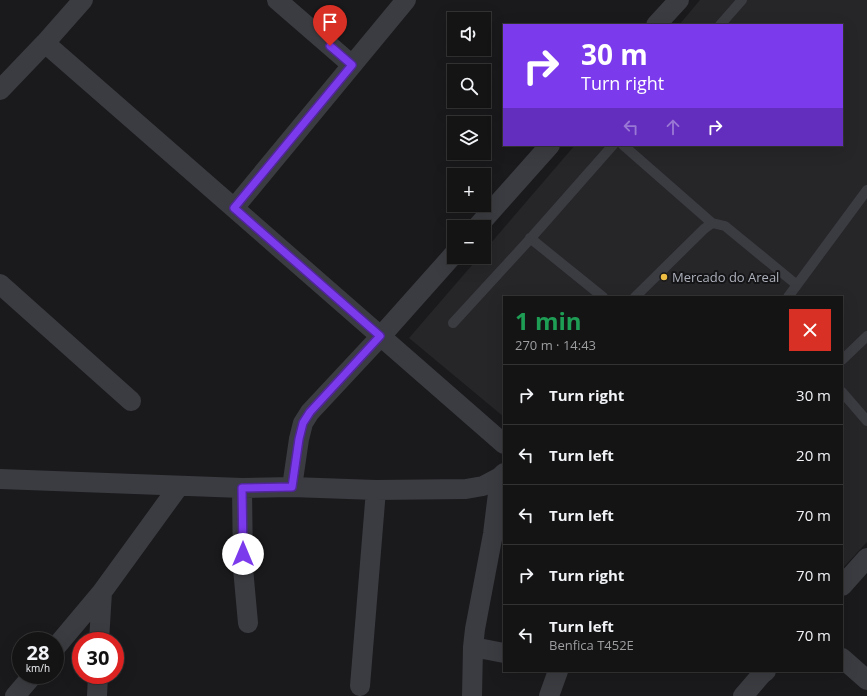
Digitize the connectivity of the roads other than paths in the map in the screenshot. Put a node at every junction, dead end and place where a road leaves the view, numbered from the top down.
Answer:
1 (83, 0) edge
2 (277, 0) edge
3 (406, 0) edge
4 (679, 0) edge
5 (742, 0) edge
6 (657, 24) edge
7 (721, 24) edge
8 (45, 43) junction
9 (352, 65) junction
10 (0, 90) edge
11 (549, 146) edge
12 (612, 146) edge
13 (624, 146) edge
14 (867, 190) edge
15 (234, 208) junction
16 (484, 220) edge
17 (712, 223) junction
18 (530, 238) junction
19 (447, 262) edge
20 (0, 284) edge
21 (797, 285) junction
22 (599, 296) edge
23 (637, 296) edge
24 (789, 296) edge
25 (453, 323) dead end
26 (380, 336) junction
27 (867, 336) edge
28 (843, 359) edge
29 (843, 393) edge
30 (131, 401) dead end
31 (867, 421) edge
32 (503, 443) edge
33 (502, 475) edge
34 (0, 478) edge
35 (179, 486) junction
36 (292, 487) junction
37 (242, 488) junction
38 (376, 490) junction
39 (867, 558) edge
40 (843, 585) edge
41 (102, 592) junction
42 (248, 623) dead end
43 (100, 632) edge
44 (64, 637) edge
45 (473, 647) junction
46 (503, 653) edge
47 (843, 659) edge
48 (558, 672) edge
49 (765, 672) edge
50 (867, 680) edge
51 (25, 684) edge
52 (98, 684) edge
53 (360, 686) dead end
54 (15, 696) edge
55 (97, 696) edge
56 (472, 696) edge
57 (549, 696) edge
58 (743, 696) edge

1 - 8 street
2 - 9 street
3 - 9 street
4 - 6 street
5 - 7 lane
8 - 10 street
8 - 15 street
9 - 15 street
11 - 16 street
12 - 18 lane
13 - 17 lane
14 - 21 lane
15 - 26 street
17 - 21 lane
17 - 23 lane
18 - 22 lane
18 - 25 lane
19 - 26 street
20 - 30 street
21 - 24 lane
26 - 32 street
26 - 36 street
27 - 28 lane
29 - 31 lane
33 - 38 street
33 - 45 street
34 - 35 street
35 - 37 street
35 - 41 street
36 - 37 street
36 - 38 street
37 - 42 street
38 - 53 street
39 - 40 street
41 - 43 street
41 - 44 street
45 - 46 street
45 - 56 street
47 - 50 street
48 - 57 street
49 - 58 street
51 - 54 street
52 - 55 street

